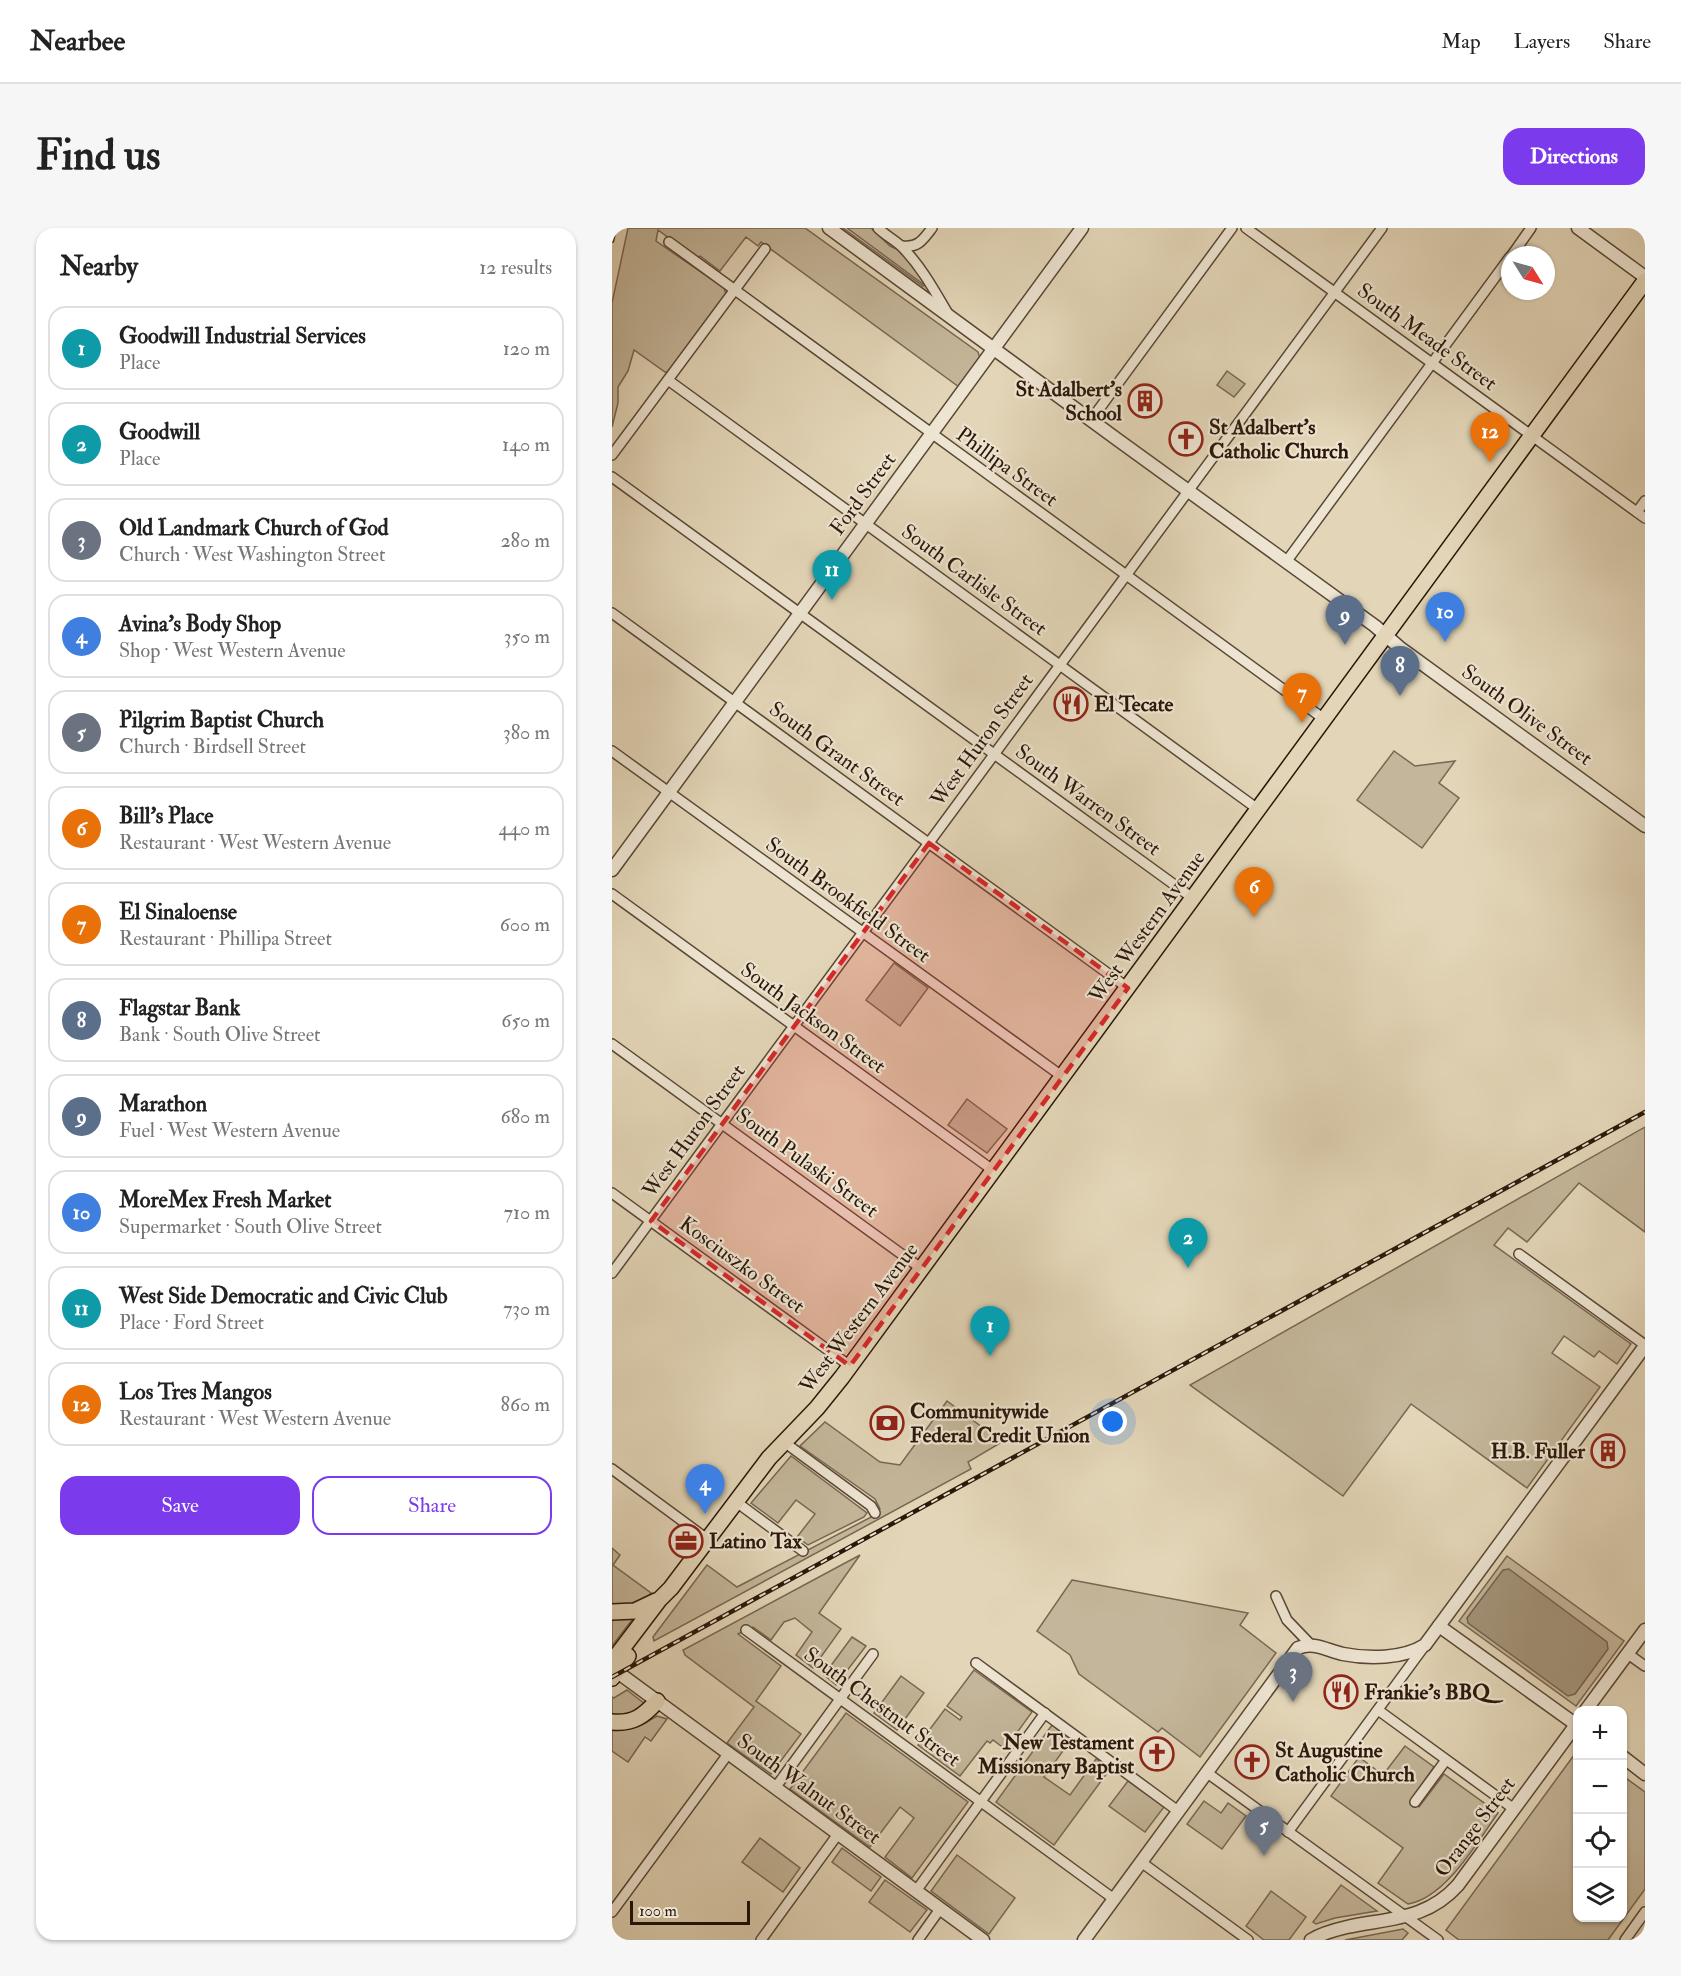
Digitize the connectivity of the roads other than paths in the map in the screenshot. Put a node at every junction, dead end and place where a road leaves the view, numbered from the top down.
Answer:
1 (829, 228) edge
2 (878, 228) edge
3 (932, 228) edge
4 (1082, 228) edge
5 (1232, 228) edge
6 (1246, 228) edge
7 (1382, 228) edge
8 (1531, 228) edge
9 (1578, 228) edge
10 (923, 241) junction
11 (669, 242) dead end
12 (902, 246) junction
13 (1518, 246) edge
14 (765, 249) dead end
15 (918, 266) junction
16 (1501, 270) edge
17 (1645, 279) edge
18 (734, 290) junction
19 (1334, 292) junction
20 (950, 317) junction
21 (993, 349) junction
22 (1432, 363) junction
23 (668, 380) junction
24 (1091, 420) junction
25 (932, 434) junction
26 (1531, 435) junction
27 (612, 455) edge
28 (612, 477) edge
29 (1189, 491) junction
30 (1645, 501) edge
31 (1641, 515) edge
32 (866, 524) junction
33 (1286, 562) junction
34 (1126, 576) junction
35 (612, 613) edge
36 (799, 613) junction
37 (1385, 635) junction
38 (1060, 665) junction
39 (735, 702) junction
40 (1324, 719) junction
41 (612, 751) edge
42 (994, 754) junction
43 (669, 792) junction
44 (1259, 810) junction
45 (1645, 826) edge
46 (929, 843) junction
47 (612, 870) edge
48 (612, 894) edge
49 (1194, 899) junction
50 (862, 933) junction
51 (1128, 988) junction
52 (794, 1026) junction
53 (612, 1044) edge
54 (1063, 1077) junction
55 (722, 1124) junction
56 (994, 1171) junction
57 (612, 1193) edge
58 (651, 1221) junction
59 (1519, 1254) dead end
60 (922, 1269) junction
61 (612, 1273) edge
62 (1645, 1345) edge
63 (850, 1366) junction
64 (784, 1442) junction
65 (612, 1469) edge
66 (735, 1501) junction
67 (875, 1513) dead end
68 (707, 1539) junction
69 (803, 1551) dead end
70 (671, 1588) junction
71 (1276, 1596) dead end
72 (659, 1600) junction
73 (612, 1612) edge
74 (1439, 1626) junction
75 (746, 1630) dead end
76 (1645, 1630) edge
77 (1311, 1645) junction
78 (1425, 1645) junction
79 (873, 1654) dead end
80 (1628, 1654) junction
81 (976, 1663) dead end
82 (1645, 1666) edge
83 (613, 1670) edge
84 (840, 1699) junction
85 (657, 1701) junction
86 (1589, 1706) edge
87 (1378, 1710) junction
88 (1045, 1713) junction
89 (1573, 1721) edge
90 (612, 1722) edge
91 (1573, 1729) edge
92 (728, 1754) junction
93 (1446, 1760) junction
94 (1627, 1760) edge
95 (1206, 1772) junction
96 (1645, 1774) edge
97 (775, 1788) junction
98 (981, 1802) junction
99 (1415, 1802) dead end
100 (1514, 1809) junction
101 (1178, 1811) junction
102 (1288, 1832) junction
103 (838, 1834) junction
104 (1141, 1862) junction
105 (916, 1892) junction
106 (1114, 1899) junction
107 (940, 1909) junction
108 (612, 1912) edge
109 (1645, 1912) edge
110 (1406, 1916) junction
111 (1235, 1936) edge
112 (761, 1940) edge
113 (918, 1940) edge
114 (982, 1940) edge
115 (1084, 1940) edge
116 (1248, 1940) edge
117 (1311, 1940) edge
118 (1438, 1940) edge
119 (1625, 1940) edge

1 - 20 street, South Olive Street
2 - 12 street, South Olive Street
3 - 10 street
4 - 21 street, Ford Street
5 - 24 street
6 - 19 street, South Meade Street
7 - 19 street, West Huron Street
8 - 13 street
9 - 17 street
10 - 12 street
10 - 15 street
11 - 18 street, Phillipa Street
12 - 15 street, South Olive Street
14 - 18 street
15 - 20 street, South Olive Street
16 - 22 street
17 - 26 main road, West Western Avenue
18 - 23 street
18 - 25 street, Phillipa Street
19 - 22 street, South Meade Street
19 - 29 street, West Huron Street
20 - 21 street, South Olive Street
21 - 24 street, South Olive Street
21 - 25 street, Ford Street
22 - 26 street, South Meade Street
22 - 33 street
23 - 27 street
23 - 32 street, South Carlisle Street
24 - 29 street, South Olive Street
25 - 32 street, Ford Street
25 - 34 street, Phillipa Street
26 - 31 street, South Meade Street
26 - 37 main road, West Western Avenue
28 - 36 street, South Warren Street
29 - 33 street, South Olive Street
29 - 34 street, West Huron Street
30 - 31 street
32 - 36 street, Ford Street
32 - 38 street, South Carlisle Street
33 - 37 street, South Olive Street
34 - 38 street, West Huron Street
34 - 40 street, Phillipa Street
35 - 39 street, South Grant Street
36 - 39 street, Ford Street
36 - 42 street, South Warren Street
37 - 40 main road, West Western Avenue
37 - 45 street, South Olive Street
38 - 42 street, West Huron Street
38 - 44 street, South Carlisle Street
39 - 43 street, Ford Street
39 - 46 street, South Grant Street
40 - 44 main road, West Western Avenue
41 - 43 street, South Brookfield Street
42 - 46 street, West Huron Street
42 - 49 street, South Warren Street
43 - 47 street, Ford Street
43 - 50 street, South Brookfield Street
44 - 49 main road, West Western Avenue
46 - 50 street, West Huron Street
46 - 51 street, South Grant Street
48 - 52 street, South Jackson Street
49 - 51 main road, West Western Avenue
50 - 52 street, West Huron Street
50 - 54 street, South Brookfield Street
51 - 54 main road, West Western Avenue
52 - 55 street, West Huron Street
52 - 56 street, South Jackson Street
53 - 55 street, South Pulaski Street
54 - 56 main road, West Western Avenue
55 - 58 street, West Huron Street
55 - 60 street, South Pulaski Street
56 - 60 main road, West Western Avenue
57 - 58 street, Kosciuszko Street
58 - 61 street, West Huron Street
58 - 63 street, Kosciuszko Street
59 - 62 street
60 - 63 main road, West Western Avenue
62 - 74 street
63 - 64 main road, West Western Avenue
64 - 66 main road, West Western Avenue
64 - 67 street
65 - 68 street
66 - 68 main road, West Western Avenue
66 - 69 street
68 - 70 main road, West Western Avenue
70 - 72 main road, West Western Avenue
70 - 83 main road, West Western Avenue
71 - 77 street
72 - 73 main road
72 - 83 main road, West Western Avenue
74 - 78 street
74 - 89 street
75 - 84 street, South Chestnut Street
76 - 80 street
77 - 78 street
77 - 95 street
78 - 87 street
79 - 84 street
80 - 82 street
80 - 86 street
81 - 88 street
83 - 85 street, South Walnut Street
84 - 97 street
84 - 98 street, South Chestnut Street
85 - 90 main road
85 - 92 street, South Walnut Street
87 - 93 street
87 - 102 street
88 - 98 street
88 - 101 street
91 - 100 street, Orange Street
92 - 97 street, South Walnut Street
92 - 108 street
93 - 99 street
93 - 100 street
94 - 96 street
95 - 101 street
95 - 102 street
97 - 103 street, South Walnut Street
98 - 105 street
98 - 106 street, South Chestnut Street
100 - 110 street, Orange Street
101 - 104 street
102 - 110 street
103 - 105 street, South Walnut Street
103 - 112 street
104 - 106 street
104 - 111 street
105 - 107 street, South Walnut Street
106 - 115 street
107 - 113 street
107 - 114 street, South Walnut Street
109 - 119 street
110 - 117 street, Orange Street
110 - 118 street
111 - 116 street

